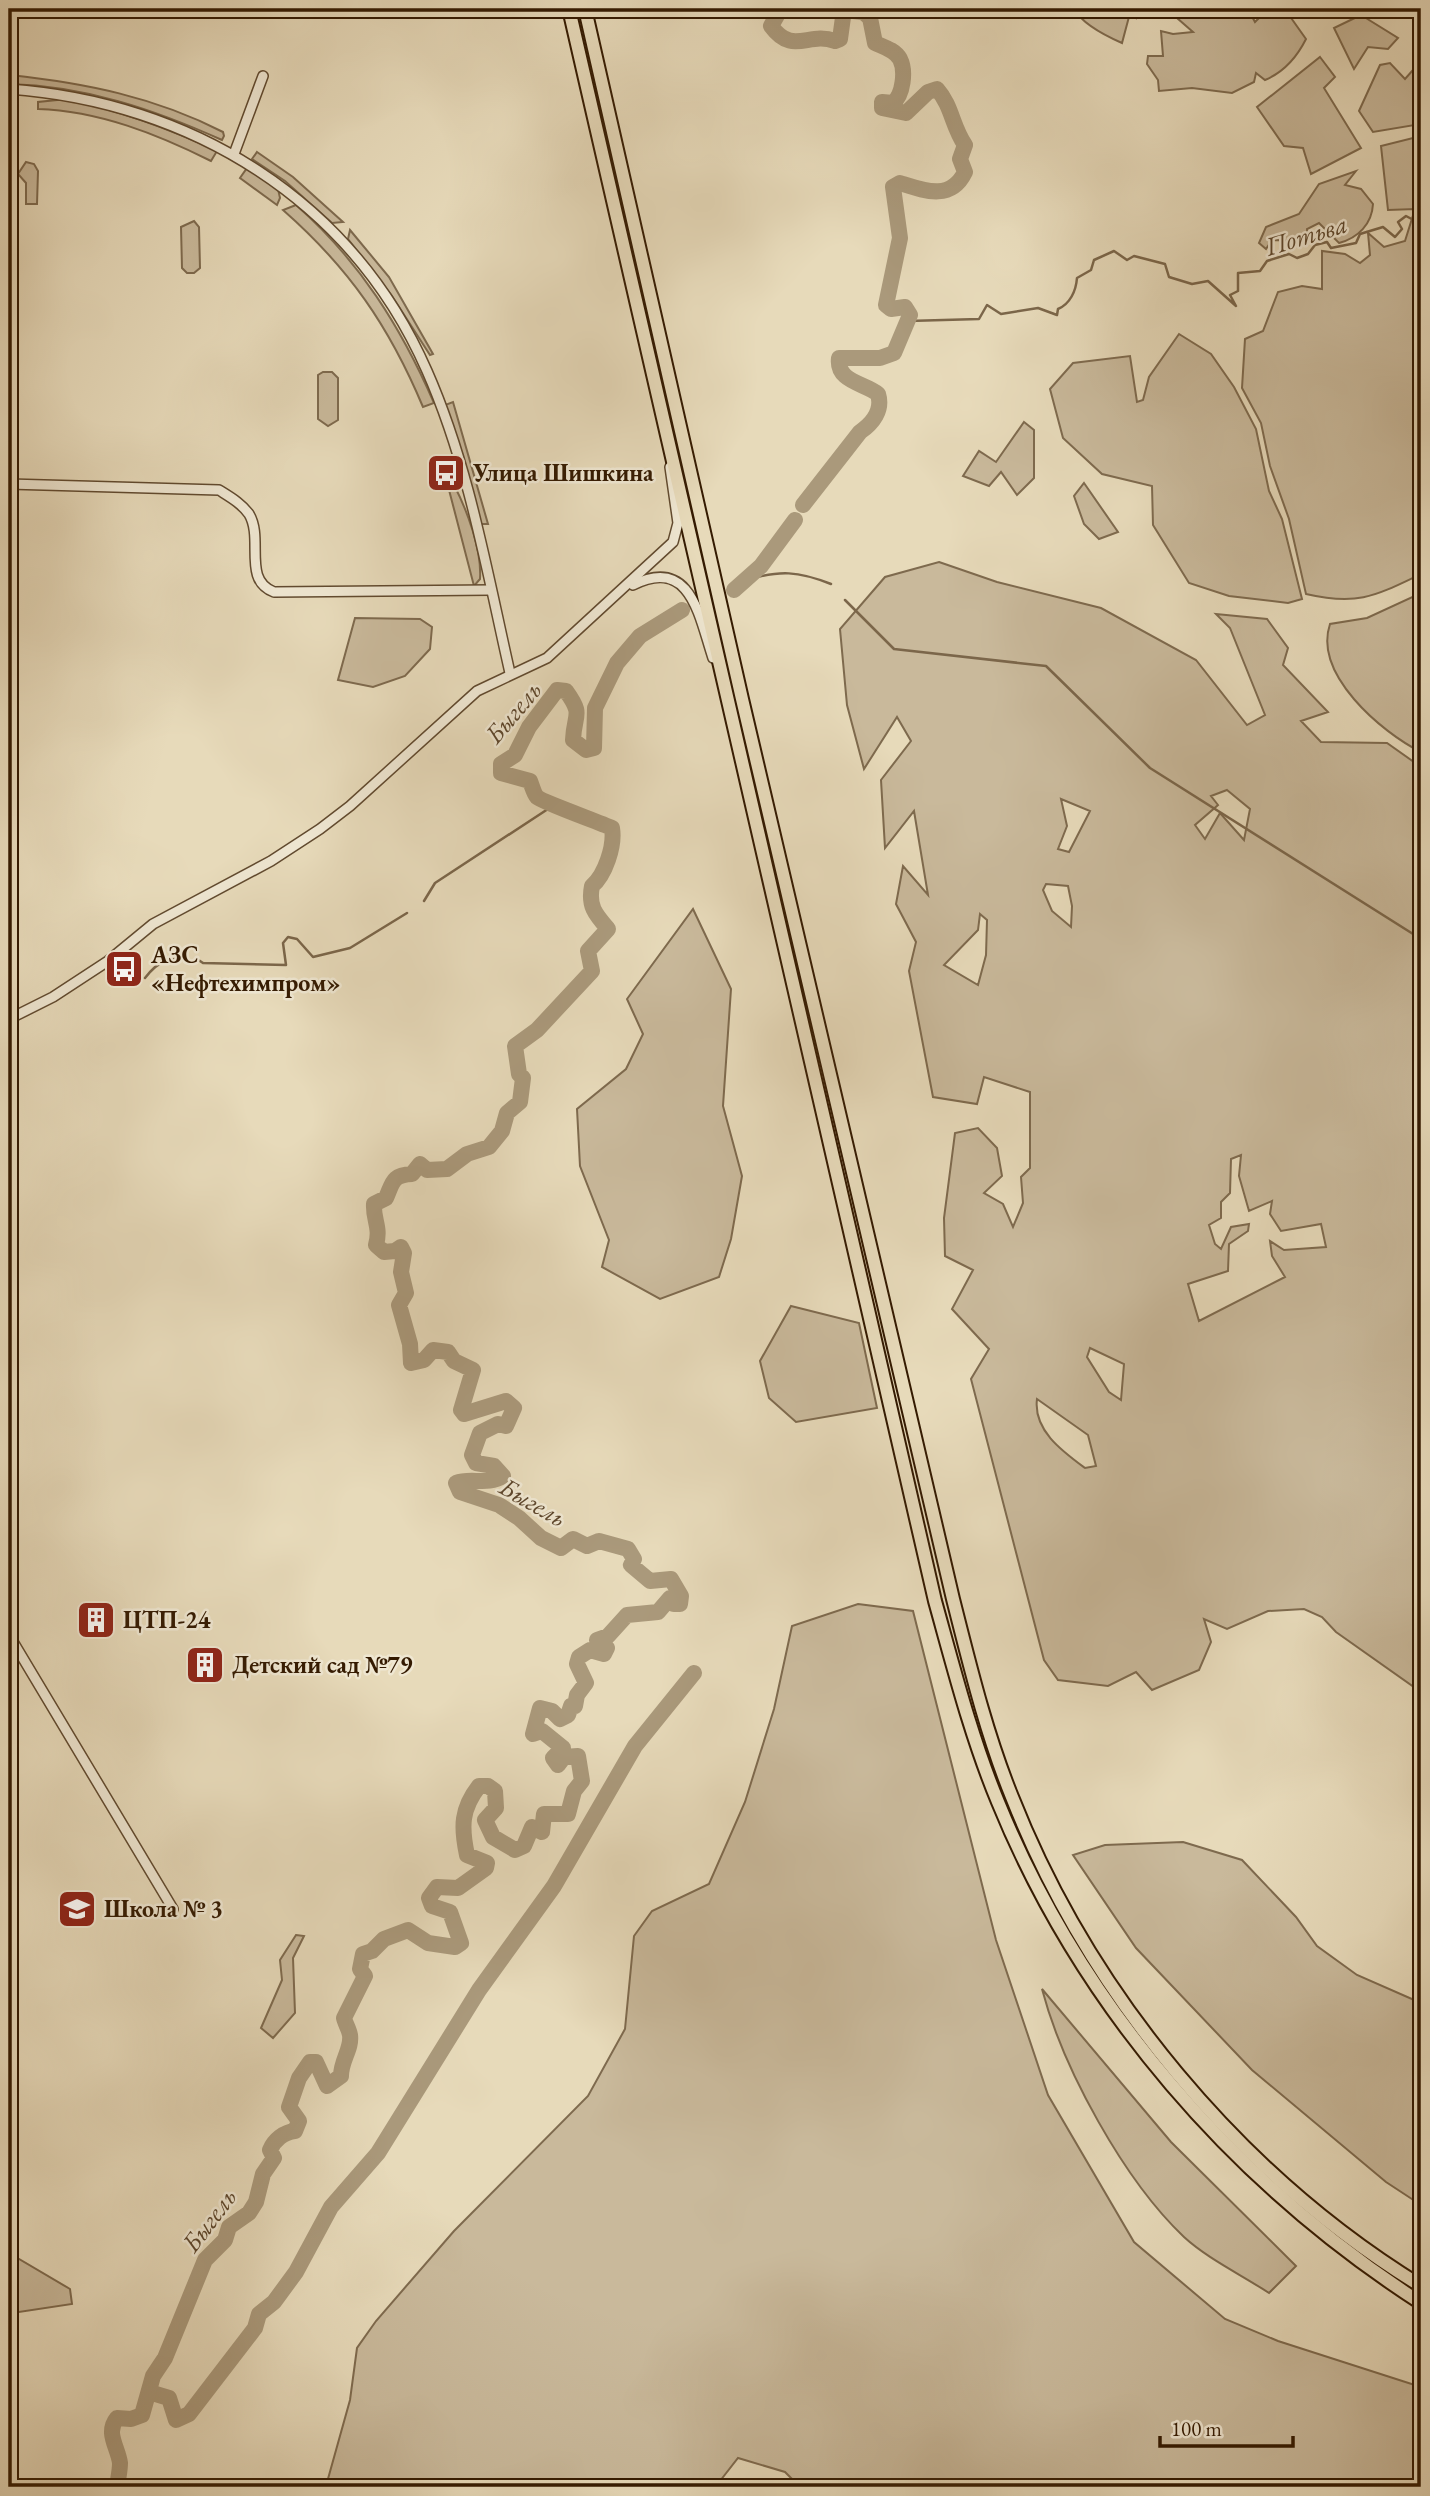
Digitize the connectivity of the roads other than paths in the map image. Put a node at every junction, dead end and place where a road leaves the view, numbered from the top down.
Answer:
1 (569, 9) edge
2 (585, 9) edge
3 (263, 76) dead end
4 (9, 89) edge
5 (233, 154) junction
6 (669, 448) junction
7 (9, 484) edge
8 (491, 590) junction
9 (622, 590) junction
10 (510, 673) junction
11 (728, 703) junction
12 (9, 1020) edge
13 (9, 1635) edge
14 (173, 1909) dead end
15 (1421, 2287) edge
16 (1421, 2303) edge

1 - 6 highway
2 - 15 highway
3 - 5 street
4 - 5 street
5 - 8 street
6 - 9 street
6 - 11 highway
7 - 8 street
8 - 10 street
9 - 10 street
9 - 11 street
10 - 12 street
11 - 16 highway
13 - 14 street

